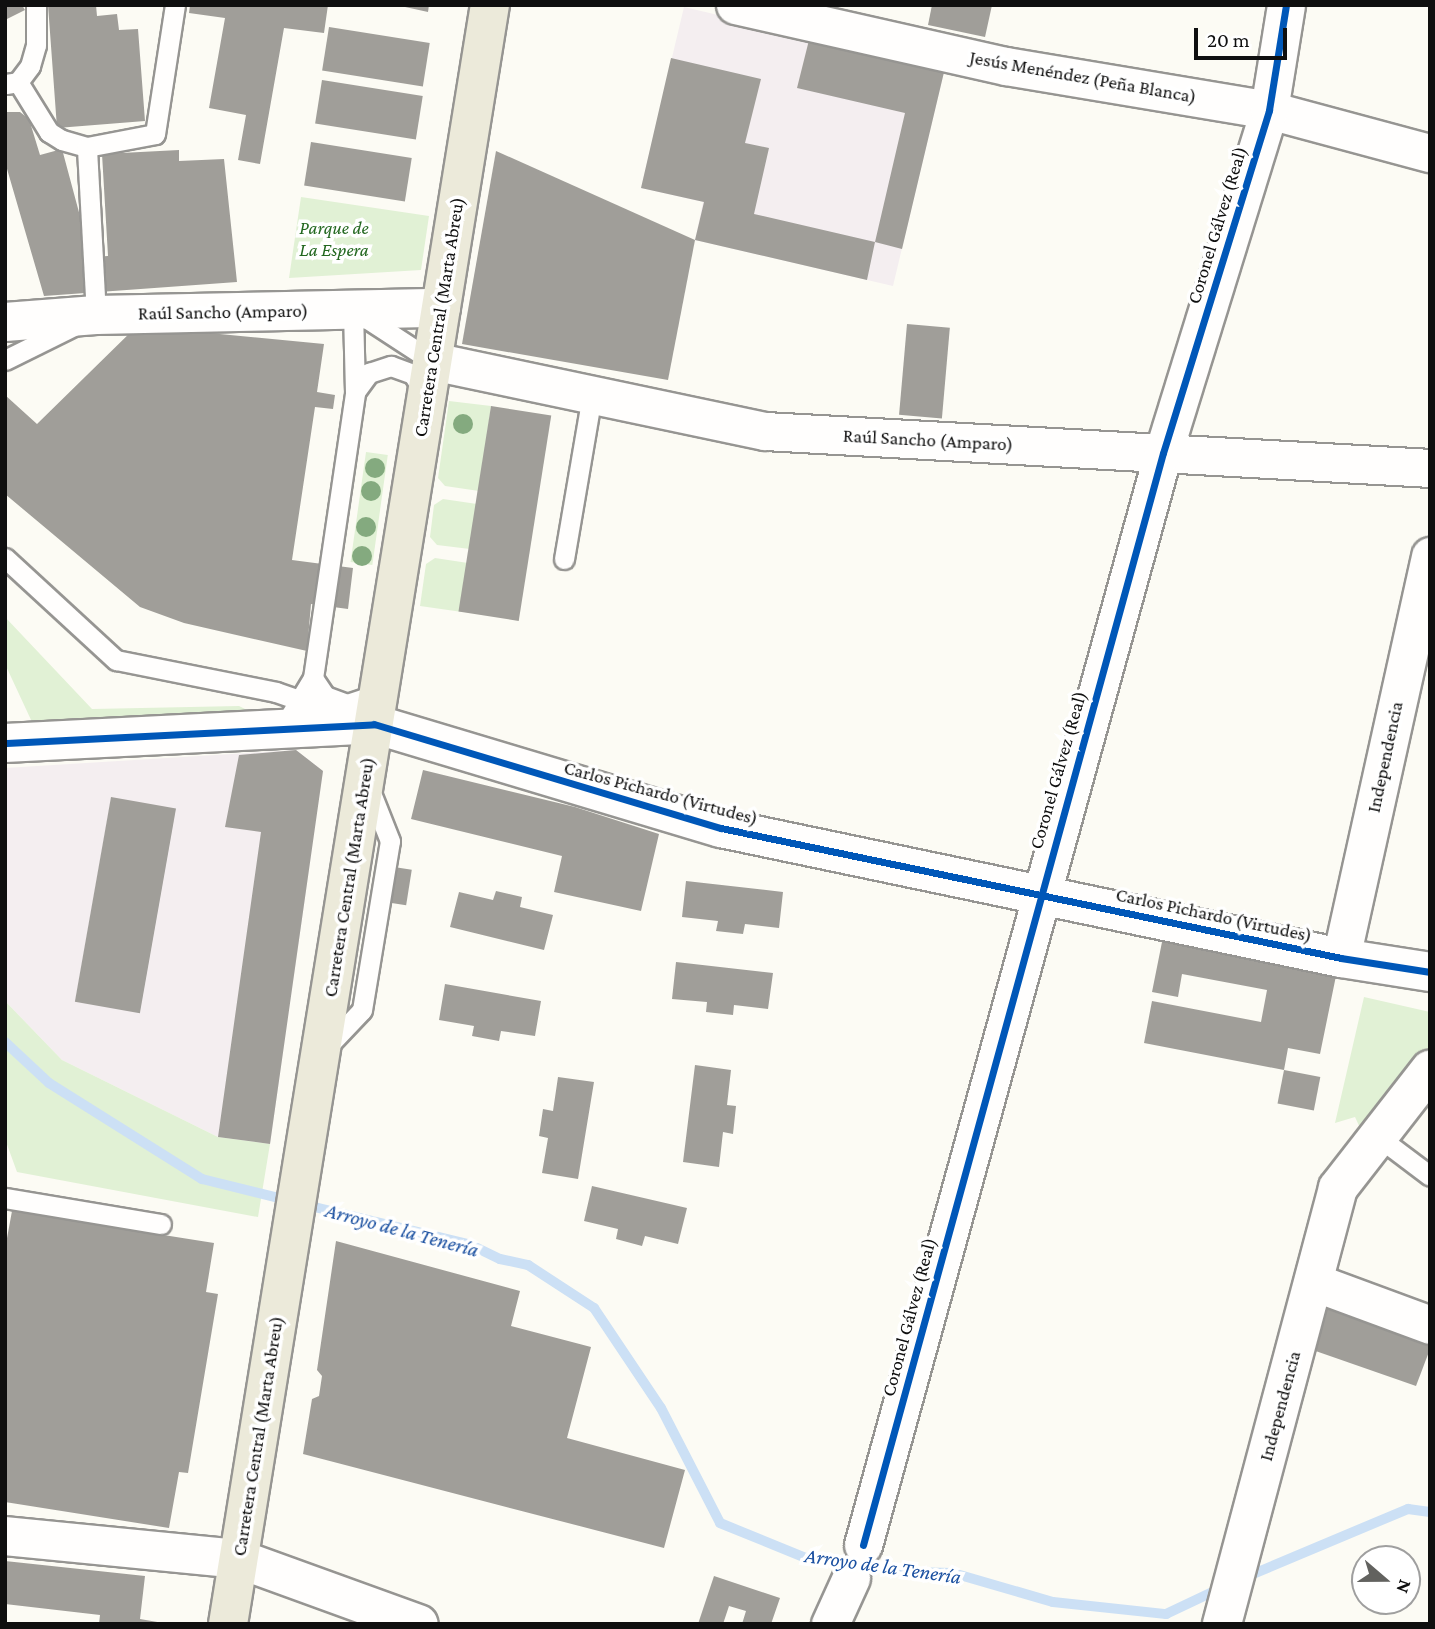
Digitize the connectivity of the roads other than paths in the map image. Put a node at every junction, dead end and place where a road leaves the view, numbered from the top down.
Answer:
1 (36, 5) edge
2 (175, 5) edge
3 (490, 5) edge
4 (735, 5) edge
5 (1286, 5) edge
6 (12, 83) edge
7 (1269, 110) junction
8 (86, 147) junction
9 (1430, 153) edge
10 (441, 308) junction
11 (354, 310) junction
12 (96, 315) junction
13 (5, 322) edge
14 (5, 360) edge
15 (432, 361) junction
16 (355, 392) junction
17 (592, 395) junction
18 (425, 406) junction
19 (1163, 453) junction
20 (1430, 468) edge
21 (1430, 556) edge
22 (5, 558) edge
23 (564, 559) dead end
24 (313, 678) junction
25 (381, 679) junction
26 (290, 716) junction
27 (374, 724) junction
28 (7, 738) edge
29 (1040, 895) junction
30 (1341, 958) junction
31 (1430, 972) edge
32 (1430, 1070) edge
33 (1377, 1136) junction
34 (1430, 1176) edge
35 (5, 1198) edge
36 (162, 1224) dead end
37 (1314, 1282) junction
38 (1430, 1325) edge
39 (5, 1536) edge
40 (239, 1559) junction
41 (1223, 1621) edge
42 (228, 1624) edge
43 (419, 1624) edge
44 (830, 1624) edge

1 - 6 lane
2 - 8 lane
3 - 10 main road, Carretera Central (Marta Abreu)
4 - 7 street, Jesús Menéndez (Peña Blanca)
5 - 7 street, Coronel Gálvez (Real)
6 - 8 lane
7 - 9 street, Jesús Menéndez (Peña Blanca)
7 - 19 street, Coronel Gálvez (Real)
8 - 12 lane
10 - 11 street, Raúl Sancho (Amparo)
10 - 15 main road, Carretera Central (Marta Abreu)
11 - 12 street, Raúl Sancho (Amparo)
11 - 15 lane
11 - 16 lane
12 - 13 street, Raúl Sancho (Amparo)
12 - 14 lane
15 - 17 street, Raúl Sancho (Amparo)
15 - 18 main road, Carretera Central (Marta Abreu)
16 - 18 lane
16 - 24 lane
17 - 19 street, Raúl Sancho (Amparo)
17 - 23 lane
18 - 25 main road, Carretera Central (Marta Abreu)
19 - 20 street, Raúl Sancho (Amparo)
19 - 29 street, Coronel Gálvez (Real)
21 - 30 street, Independencia
22 - 26 lane
24 - 25 lane
24 - 26 lane
25 - 27 main road, Carretera Central (Marta Abreu)
26 - 27 street, Carlos Pichardo (Virtudes)
26 - 28 street, Carlos Pichardo (Virtudes)
27 - 29 street, Carlos Pichardo (Virtudes)
27 - 40 main road, Carretera Central (Marta Abreu)
29 - 30 street, Carlos Pichardo (Virtudes)
29 - 44 street, Coronel Gálvez (Real)
30 - 31 street, Carlos Pichardo (Virtudes)
32 - 33 street
33 - 34 lane
33 - 37 street, Independencia
35 - 36 lane
37 - 38 street
37 - 41 street, Independencia
39 - 40 street
40 - 42 main road, Carretera Central (Marta Abreu)
40 - 43 street

